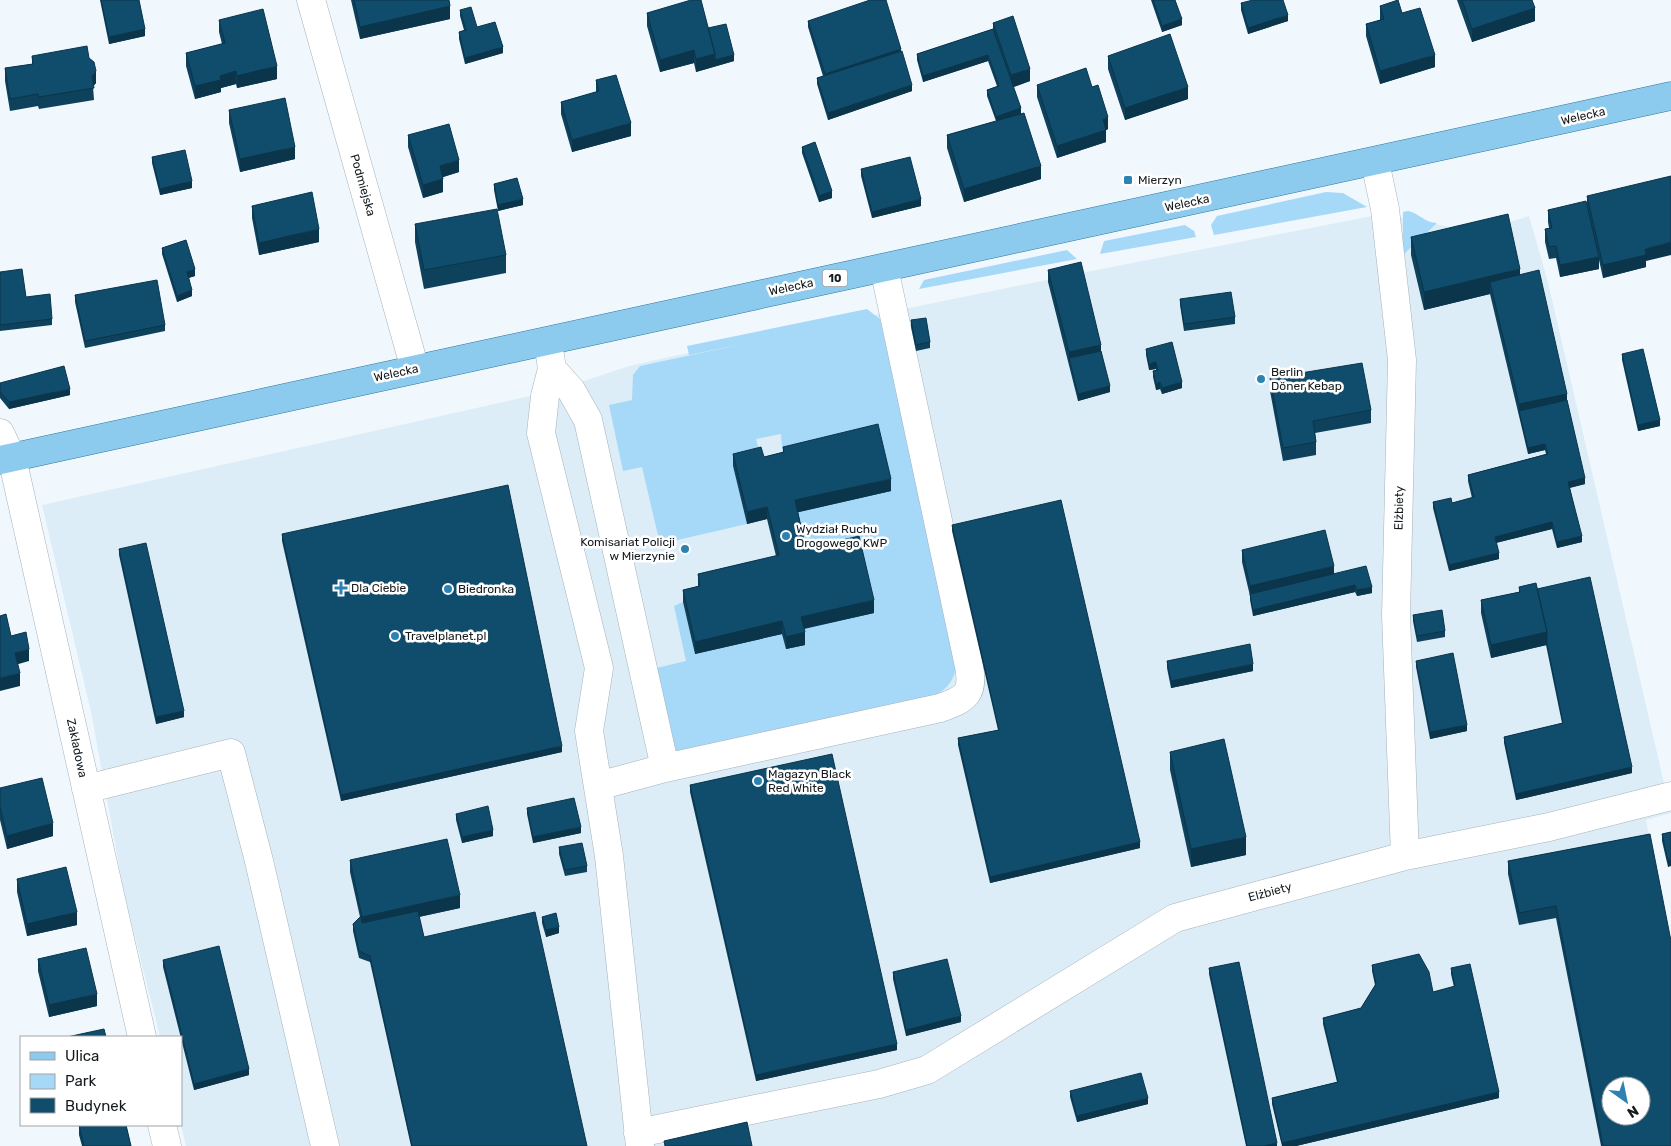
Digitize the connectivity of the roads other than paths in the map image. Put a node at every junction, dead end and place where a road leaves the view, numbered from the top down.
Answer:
1 (311, 0) edge
2 (1671, 96) edge
3 (1376, 162) junction
4 (884, 268) junction
5 (547, 340) junction
6 (415, 369) junction
7 (552, 369) junction
8 (0, 432) edge
9 (6, 459) edge
10 (665, 768) junction
11 (598, 786) junction
12 (86, 789) junction
13 (1671, 796) edge
14 (1405, 856) junction
15 (142, 1036) edge
16 (162, 1126) edge
17 (639, 1140) edge
18 (167, 1146) edge
19 (325, 1146) edge

1 - 6 street, Podmiejska
2 - 3 main road, Welecka / 10
3 - 4 main road, Welecka / 10
3 - 14 street, Elżbiety
4 - 5 main road, Welecka / 10
4 - 10 street
5 - 6 main road, Welecka / 10
5 - 7 street
6 - 9 main road, Welecka / 10
7 - 10 street
7 - 11 street
8 - 9 street, Zakładowa
9 - 12 street, Zakładowa
10 - 11 street
11 - 17 street
12 - 15 street, Zakładowa
12 - 19 street
13 - 14 street, Elżbiety
14 - 17 street, Elżbiety
16 - 18 street

